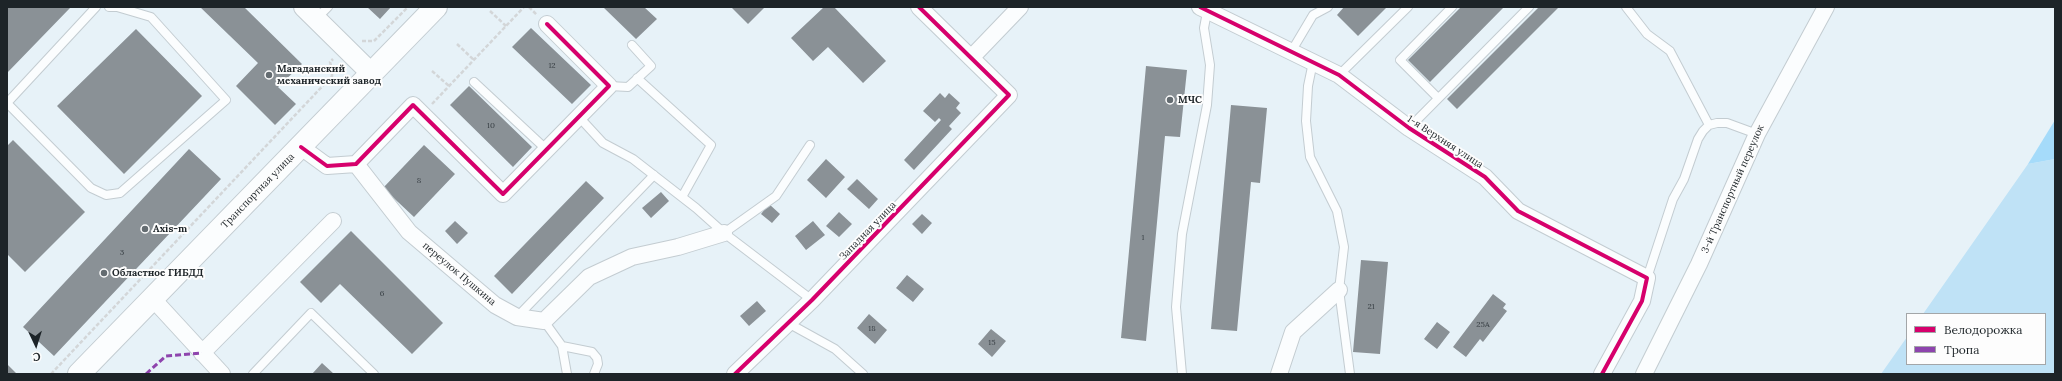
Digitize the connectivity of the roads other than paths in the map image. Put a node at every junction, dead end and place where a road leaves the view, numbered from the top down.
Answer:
1 (96, 7) edge
2 (109, 7) edge
3 (436, 7) edge
4 (919, 7) edge
5 (1020, 7) edge
6 (1328, 7) edge
7 (1408, 7) edge
8 (1452, 7) edge
9 (1529, 7) edge
10 (1626, 7) edge
11 (1826, 7) edge
12 (1203, 10) edge
13 (316, 11) edge
14 (547, 24) dead end
15 (632, 45) dead end
16 (1291, 52) junction
17 (971, 58) junction
18 (1313, 62) junction
19 (371, 73) junction
20 (1339, 75) junction
21 (637, 78) junction
22 (474, 82) dead end
23 (609, 86) junction
24 (1438, 98) junction
25 (7, 103) edge
26 (579, 117) junction
27 (1709, 125) junction
28 (1409, 128) junction
29 (1757, 134) junction
30 (810, 145) dead end
31 (301, 147) junction
32 (547, 150) junction
33 (356, 164) junction
34 (654, 175) junction
35 (682, 197) junction
36 (333, 220) dead end
37 (724, 233) junction
38 (1647, 278) junction
39 (1339, 290) junction
40 (153, 299) junction
41 (812, 300) junction
42 (516, 317) junction
43 (544, 321) junction
44 (788, 323) junction
45 (562, 346) junction
46 (202, 353) junction
47 (79, 374) edge
48 (222, 374) edge
49 (253, 374) edge
50 (374, 374) edge
51 (567, 374) edge
52 (594, 374) edge
53 (735, 374) edge
54 (863, 374) edge
55 (1182, 374) edge
56 (1279, 374) edge
57 (1350, 374) edge
58 (1602, 374) edge
59 (1644, 374) edge

1 - 25 lane
2 - 25 lane
3 - 19 main road, Транспортная улица
4 - 17 street
5 - 17 street
6 - 16 lane
7 - 20 lane
8 - 24 lane
9 - 24 lane
10 - 27 lane
11 - 29 street, 3-й Транспортный переулок
12 - 16 street, 1-я Верхняя улица
12 - 55 lane
13 - 19 street
14 - 23 street
15 - 21 lane
16 - 18 street, 1-я Верхняя улица
17 - 41 street, Западная улица
18 - 20 street, 1-я Верхняя улица
18 - 39 lane
19 - 31 main road, Транспортная улица
20 - 28 street, 1-я Верхняя улица
21 - 23 lane
21 - 35 lane
22 - 32 lane
23 - 26 street
24 - 28 lane
26 - 32 street
26 - 34 lane
27 - 29 lane
27 - 38 lane
28 - 38 street, 1-я Верхняя улица
29 - 59 street, 3-й Транспортный переулок
30 - 37 lane
31 - 33 street
31 - 40 main road, Транспортная улица
32 - 33 street
33 - 42 street, переулок Пушкина
34 - 35 lane
34 - 42 lane
35 - 37 lane
36 - 46 street
37 - 41 lane
37 - 43 street
38 - 58 street
39 - 56 street
39 - 57 lane
40 - 46 street
40 - 47 main road, Транспортная улица
41 - 44 street, Западная улица
42 - 43 street, переулок Пушкина
43 - 45 lane
44 - 53 street, Западная улица
44 - 54 lane
45 - 51 lane
45 - 52 lane
46 - 48 street
49 - 50 lane

